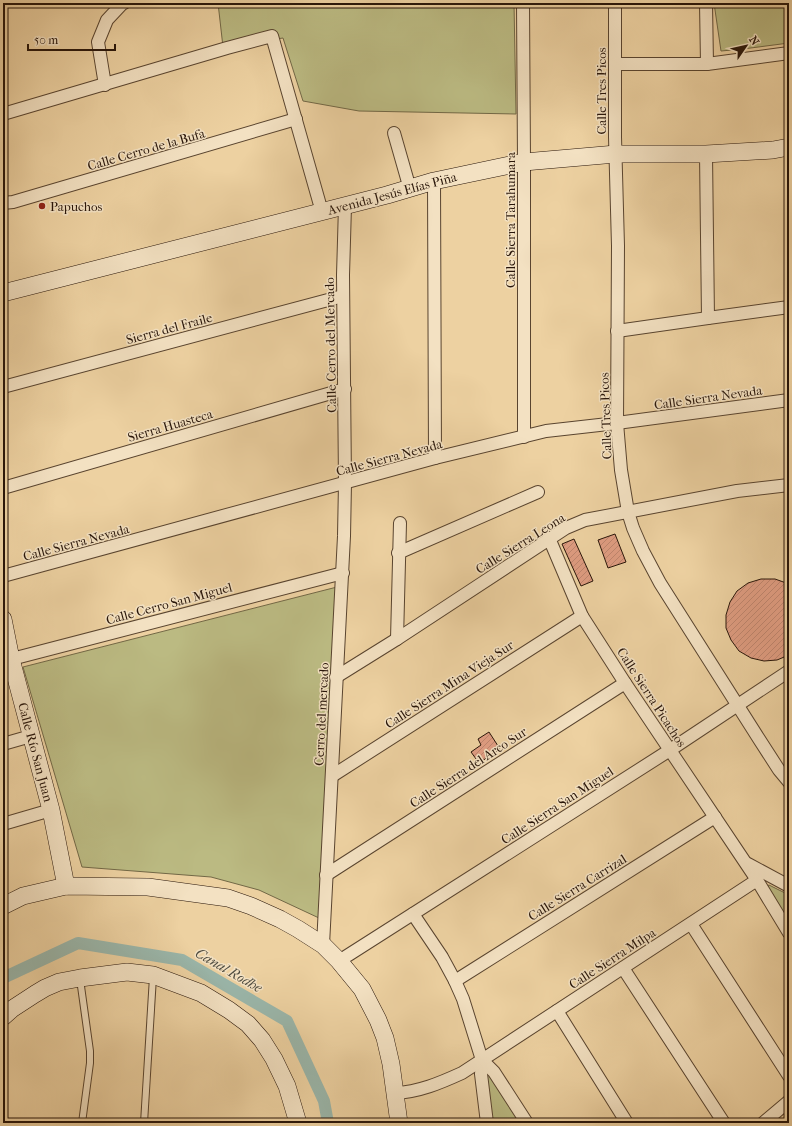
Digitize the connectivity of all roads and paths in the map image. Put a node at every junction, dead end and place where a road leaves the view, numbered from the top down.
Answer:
1 (124, 3) edge
2 (523, 3) edge
3 (615, 3) edge
4 (706, 3) edge
5 (789, 53) edge
6 (615, 64) junction
7 (707, 64) junction
8 (105, 85) junction
9 (3, 114) edge
10 (296, 120) junction
11 (394, 132) dead end
12 (789, 147) edge
13 (616, 154) junction
14 (706, 154) junction
15 (524, 162) junction
16 (434, 181) junction
17 (410, 189) junction
18 (3, 203) edge
19 (345, 206) junction
20 (322, 212) junction
21 (3, 293) edge
22 (343, 296) junction
23 (789, 307) edge
24 (708, 318) junction
25 (617, 331) junction
26 (3, 387) edge
27 (345, 389) junction
28 (789, 400) edge
29 (617, 423) junction
30 (524, 437) junction
31 (435, 458) junction
32 (345, 484) junction
33 (789, 485) edge
34 (3, 488) edge
35 (538, 492) dead end
36 (628, 512) junction
37 (400, 523) dead end
38 (549, 538) junction
39 (398, 553) junction
40 (343, 573) junction
41 (3, 576) edge
42 (582, 616) junction
43 (3, 619) edge
44 (398, 639) junction
45 (7, 660) edge
46 (789, 671) edge
47 (336, 677) junction
48 (625, 683) junction
49 (737, 705) junction
50 (31, 736) junction
51 (3, 744) edge
52 (670, 750) junction
53 (332, 776) junction
54 (789, 782) edge
55 (51, 810) junction
56 (715, 817) junction
57 (3, 824) edge
58 (746, 863) junction
59 (326, 875) junction
60 (757, 880) junction
61 (66, 886) junction
62 (789, 886) edge
63 (3, 906) edge
64 (413, 914) junction
65 (690, 924) junction
66 (789, 933) edge
67 (323, 945) junction
68 (339, 961) junction
69 (622, 968) junction
70 (153, 975) junction
71 (80, 978) junction
72 (455, 981) junction
73 (557, 1011) junction
74 (3, 1017) edge
75 (482, 1060) junction
76 (789, 1076) edge
77 (395, 1093) junction
78 (789, 1101) edge
79 (82, 1123) edge
80 (144, 1123) edge
81 (298, 1123) edge
82 (399, 1123) edge
83 (487, 1123) edge
84 (528, 1123) edge
85 (627, 1123) edge
86 (724, 1123) edge
87 (763, 1123) edge

1 - 8 street
2 - 15 street, Calle Sierra Tarahumara
3 - 6 street, Calle Tres Picos
4 - 7 street
5 - 7 street
6 - 7 street
6 - 13 street, Calle Tres Picos
8 - 9 street
8 - 10 street
10 - 18 street, Calle Cerro de la Bufa
10 - 20 street
11 - 17 street
12 - 14 street, Avenida Jesús Elías Piña
13 - 14 street, Avenida Jesús Elías Piña
13 - 15 street, Avenida Jesús Elías Piña
13 - 25 street, Calle Tres Picos
14 - 24 street
15 - 16 street, Avenida Jesús Elías Piña
15 - 30 street, Calle Sierra Tarahumara
16 - 17 street, Avenida Jesús Elías Piña
16 - 31 street
17 - 19 street, Avenida Jesús Elías Piña
19 - 20 street, Avenida Jesús Elías Piña
19 - 22 street, Calle Cerro del Mercado
20 - 21 street, Avenida Jesús Elías Piña
22 - 26 street, Sierra del Fraile
22 - 27 street, Calle Cerro del Mercado
23 - 24 street
24 - 25 street
25 - 29 street, Calle Tres Picos
27 - 32 street, Calle Cerro del Mercado
27 - 34 street, Sierra Huasteca
28 - 29 street, Calle Sierra Nevada
29 - 30 street, Calle Sierra Nevada
29 - 36 street, Calle Tres Picos
30 - 31 street, Calle Sierra Nevada
31 - 32 street, Calle Sierra Nevada
32 - 40 street, Cerro del mercado
32 - 41 street, Calle Sierra Nevada
33 - 36 street, Calle Sierra Leona
35 - 39 street
36 - 38 street, Calle Sierra Leona
36 - 49 street, Calle Tres Picos
37 - 39 street
38 - 42 street, Calle Sierra Picachos
38 - 44 street, Calle Sierra Leona
39 - 44 street
40 - 45 street, Calle Cerro San Miguel
40 - 47 street, Cerro del mercado
42 - 48 street, Calle Sierra Picachos
42 - 53 street, Calle Sierra Mina Vieja Sur
43 - 45 street, Calle Río San Juan
44 - 47 street, Calle Sierra Leona
45 - 50 street, Calle Río San Juan
46 - 49 street, Calle Sierra San Miguel
47 - 53 street, Cerro del mercado
48 - 52 street, Calle Sierra Picachos
48 - 59 street, Calle Sierra del Arco Sur
49 - 52 street, Calle Sierra San Miguel
49 - 54 street, Calle Tres Picos
50 - 51 street
50 - 55 street, Calle Río San Juan
52 - 56 street, Calle Sierra Picachos
52 - 64 street, Calle Sierra San Miguel
53 - 59 street, Cerro del mercado
55 - 57 street
55 - 61 street, Calle Río San Juan
56 - 58 street, Calle Sierra Picachos
56 - 72 street, Calle Sierra Carrizal
58 - 60 street, Calle Sierra Picachos
58 - 62 street, Calle Sierra Picachos
59 - 67 street, Cerro del mercado
60 - 65 street, Calle Sierra Milpa
60 - 66 street, Calle Sierra Picachos
61 - 63 street
61 - 67 street
64 - 68 street, Calle Sierra San Miguel
64 - 72 street
65 - 69 street, Calle Sierra Milpa
65 - 76 street
67 - 68 street
68 - 77 street
69 - 73 street, Calle Sierra Milpa
69 - 86 street
70 - 71 street
70 - 80 lane
70 - 81 street
71 - 74 street
71 - 79 lane
72 - 75 street
73 - 75 street, Calle Sierra Milpa
73 - 85 street
75 - 77 street, Calle Sierra Milpa
75 - 83 street
75 - 84 street
77 - 82 street
78 - 87 street

